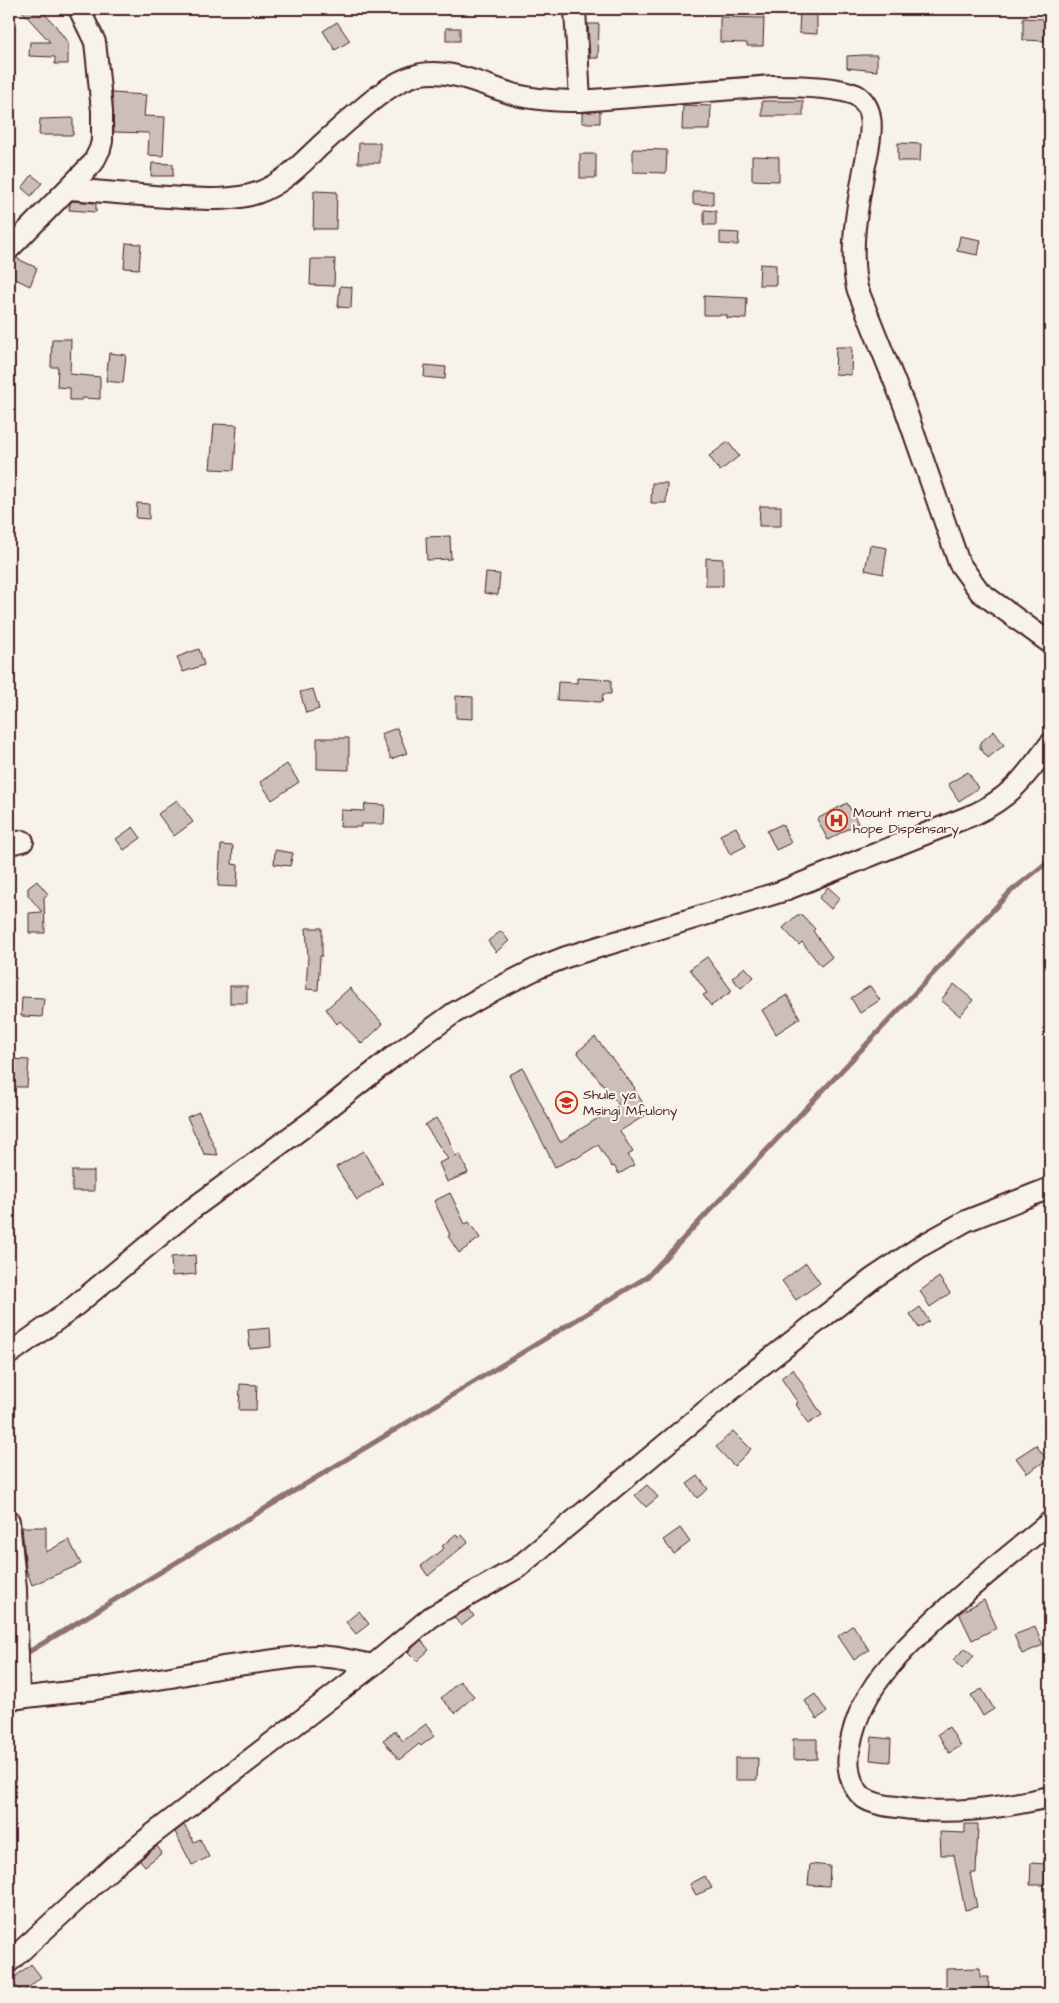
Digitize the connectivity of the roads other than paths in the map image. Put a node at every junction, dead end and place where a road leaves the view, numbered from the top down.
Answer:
1 (79, 9) edge
2 (575, 9) edge
3 (580, 101) junction
4 (69, 188) junction
5 (9, 249) edge
6 (1050, 643) edge
7 (1050, 744) edge
8 (1050, 1188) edge
9 (9, 1354) edge
10 (9, 1521) edge
11 (1050, 1522) edge
12 (373, 1665) junction
13 (14, 1698) edge
14 (1050, 1797) edge
15 (9, 1962) edge

1 - 4 street
2 - 3 street
3 - 4 street
3 - 6 street
4 - 5 street
7 - 9 street
8 - 12 street
10 - 13 street
11 - 14 street
12 - 13 street
12 - 15 street

